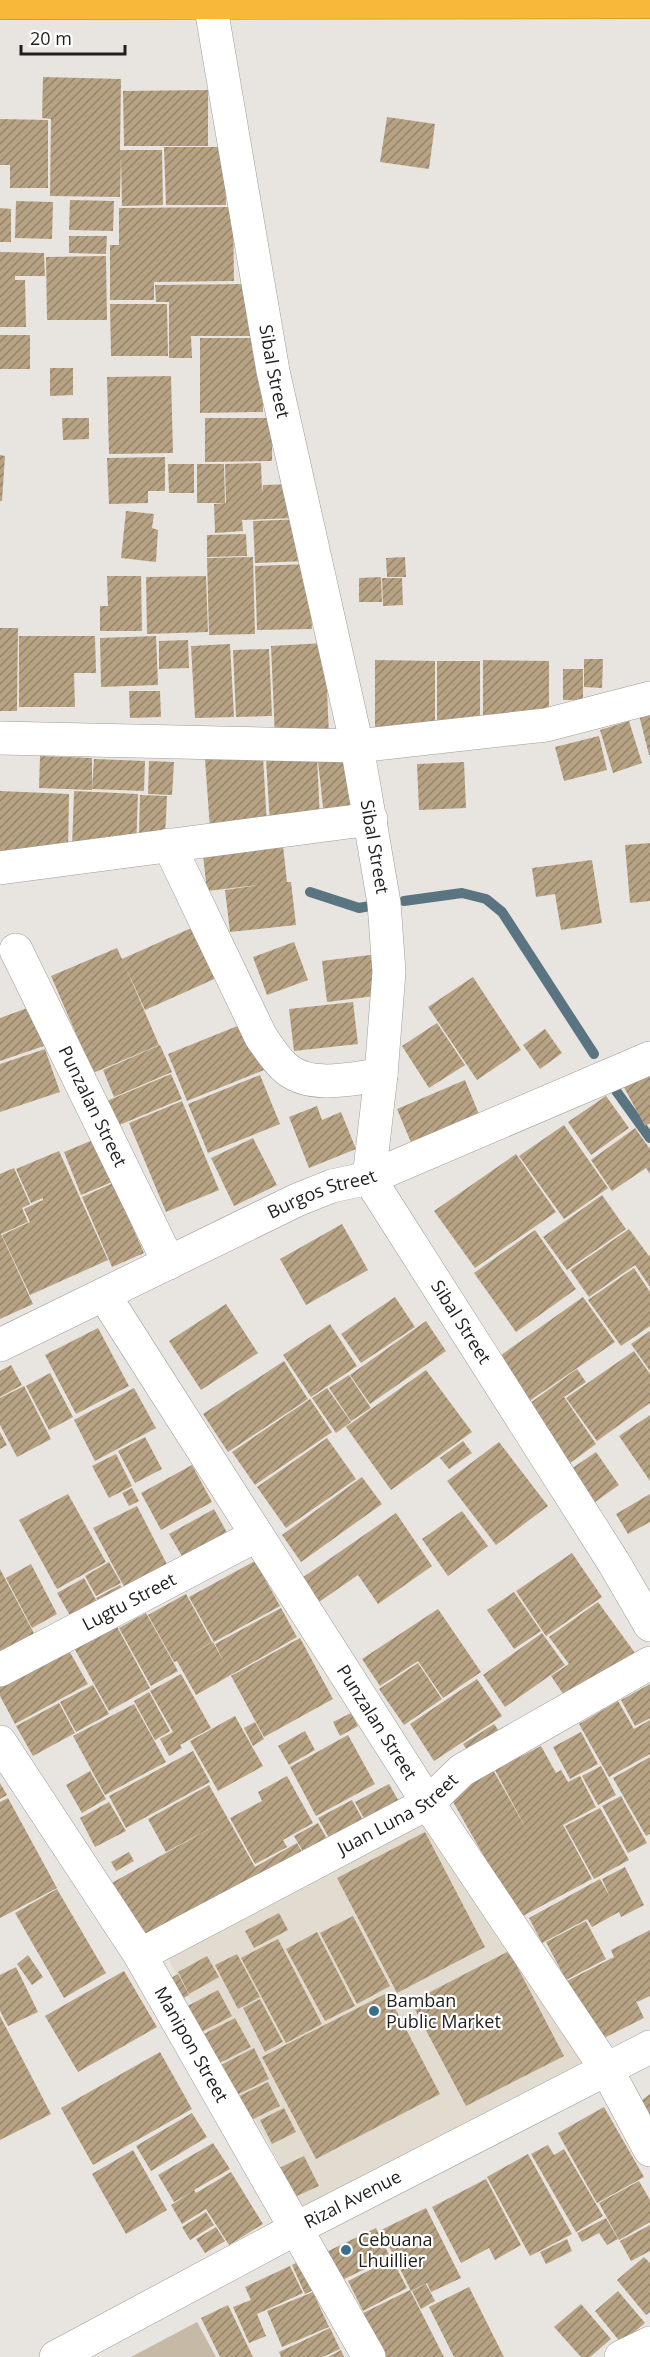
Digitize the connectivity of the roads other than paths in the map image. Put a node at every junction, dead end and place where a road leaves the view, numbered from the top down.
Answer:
1 (210, 2) junction
2 (650, 2) edge
3 (0, 3) edge
4 (650, 698) edge
5 (0, 738) edge
6 (357, 746) junction
7 (371, 819) junction
8 (169, 845) junction
9 (0, 868) edge
10 (16, 950) dead end
11 (650, 1058) edge
12 (381, 1076) junction
13 (369, 1178) junction
14 (169, 1263) junction
15 (104, 1295) junction
16 (0, 1345) edge
17 (257, 1535) junction
18 (650, 1625) edge
19 (650, 1663) edge
20 (0, 1670) edge
21 (0, 1742) edge
22 (428, 1803) junction
23 (140, 1955) junction
24 (650, 2046) edge
25 (607, 2070) junction
26 (650, 2150) edge
27 (297, 2228) junction
28 (650, 2343) edge
29 (56, 2357) edge
30 (369, 2357) edge
31 (621, 2357) edge

1 - 2 highway
1 - 3 highway
1 - 6 street, Sibal Street
4 - 6 street
5 - 6 street
6 - 7 street, Sibal Street
7 - 8 street
7 - 12 street, Sibal Street
8 - 9 street
8 - 12 street
10 - 14 street, Punzalan Street
11 - 13 street, Burgos Street
12 - 13 street, Sibal Street
13 - 14 street, Burgos Street
13 - 18 street, Sibal Street
14 - 15 street, Burgos Street
15 - 16 street, Burgos Street
15 - 17 street, Punzalan Street
17 - 20 street, Lugtu Street
17 - 22 street, Punzalan Street
19 - 22 street, Juan Luna Street
21 - 23 street, Manipon Street
22 - 23 street, Juan Luna Street
22 - 25 street, Punzalan Street
23 - 27 street, Manipon Street
24 - 25 street, Rizal Avenue
25 - 26 street, Punzalan Street
25 - 27 street, Rizal Avenue
27 - 29 street, Rizal Avenue
27 - 30 street, Manipon Street
28 - 31 street

